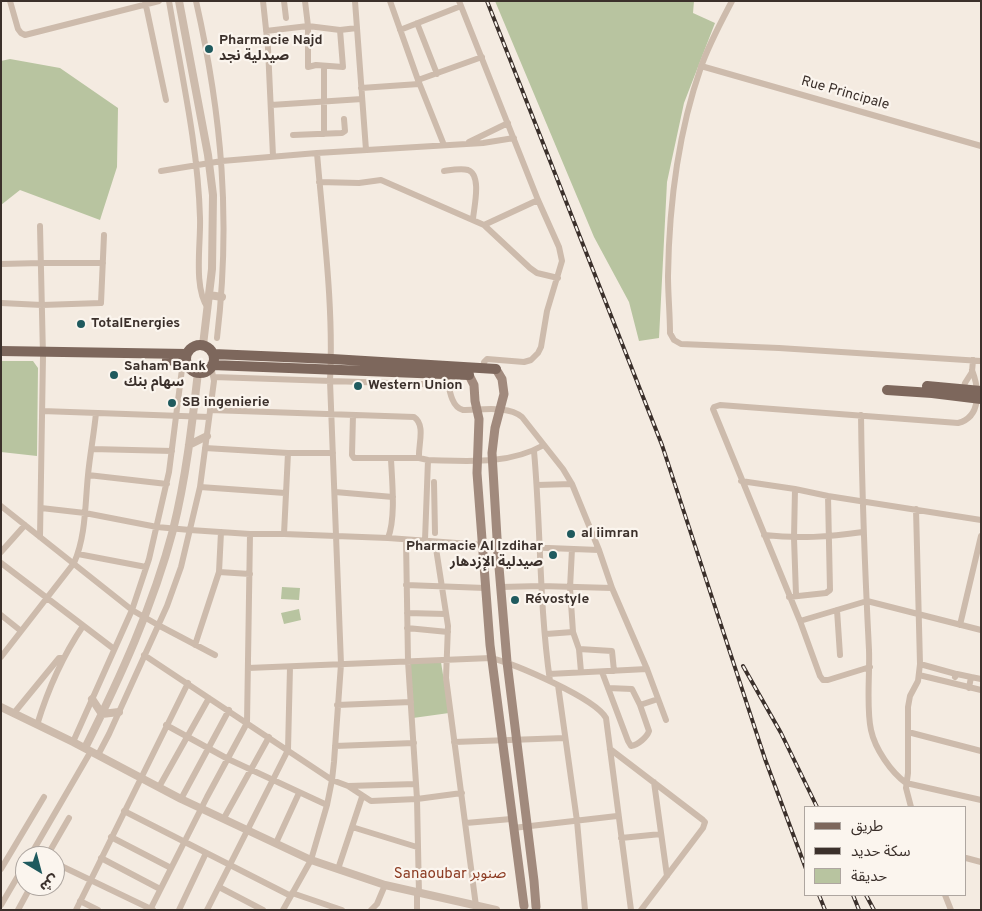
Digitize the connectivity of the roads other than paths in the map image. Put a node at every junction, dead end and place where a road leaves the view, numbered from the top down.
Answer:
1 (10, 1) edge
2 (159, 1) edge
3 (169, 1) edge
4 (179, 1) edge
5 (196, 1) edge
6 (262, 1) edge
7 (284, 1) edge
8 (305, 1) edge
9 (355, 1) edge
10 (390, 1) edge
11 (732, 1) edge
12 (146, 3) edge
13 (460, 4) edge
14 (286, 18) dead end
15 (417, 23) junction
16 (308, 26) junction
17 (357, 28) junction
18 (340, 30) junction
19 (400, 30) junction
20 (266, 31) junction
21 (482, 57) junction
22 (324, 66) junction
23 (702, 66) junction
24 (437, 74) junction
25 (419, 82) junction
26 (361, 88) junction
27 (362, 99) junction
28 (166, 100) dead end
29 (323, 101) junction
30 (271, 105) junction
31 (344, 119) dead end
32 (508, 123) junction
33 (324, 134) junction
34 (293, 135) dead end
35 (514, 138) junction
36 (468, 143) junction
37 (444, 145) junction
38 (981, 146) edge
39 (366, 150) junction
40 (316, 153) junction
41 (273, 156) junction
42 (222, 161) junction
43 (210, 163) junction
44 (197, 165) junction
45 (161, 170) dead end
46 (444, 171) dead end
47 (319, 182) junction
48 (538, 200) junction
49 (472, 219) junction
50 (484, 225) junction
51 (40, 226) dead end
52 (104, 235) dead end
53 (41, 262) junction
54 (103, 263) junction
55 (1, 264) edge
56 (558, 278) junction
57 (209, 295) junction
58 (222, 296) junction
59 (1, 303) edge
60 (42, 305) junction
61 (208, 308) junction
62 (217, 338) dead end
63 (203, 345) junction
64 (1, 351) edge
65 (43, 353) junction
66 (213, 354) junction
67 (1, 356) edge
68 (185, 359) junction
69 (973, 360) junction
70 (981, 361) edge
71 (331, 364) junction
72 (212, 366) junction
73 (484, 368) junction
74 (496, 369) joint
75 (972, 370) junction
76 (198, 372) junction
77 (446, 373) junction
78 (469, 375) joint
79 (214, 377) junction
80 (330, 381) junction
81 (449, 385) junction
82 (888, 387) dead end
83 (963, 393) junction
84 (979, 395) edge
85 (477, 410) junction
86 (500, 410) junction
87 (42, 411) junction
88 (96, 413) junction
89 (209, 413) junction
90 (331, 414) junction
91 (353, 414) junction
92 (861, 415) junction
93 (176, 416) junction
94 (193, 416) junction
95 (207, 436) junction
96 (189, 446) junction
97 (544, 446) junction
98 (205, 448) junction
99 (92, 449) junction
100 (172, 451) junction
101 (534, 451) junction
102 (288, 453) junction
103 (333, 453) junction
104 (419, 458) junction
105 (391, 459) junction
106 (428, 460) junction
107 (477, 461) junction
108 (492, 461) junction
109 (88, 475) junction
110 (741, 481) junction
111 (434, 482) dead end
112 (166, 484) junction
113 (572, 484) junction
114 (537, 485) junction
115 (200, 487) junction
116 (795, 488) junction
117 (335, 492) junction
118 (285, 493) junction
119 (828, 496) junction
120 (393, 497) junction
121 (862, 502) junction
122 (1, 506) edge
123 (41, 508) junction
124 (916, 509) junction
125 (426, 510) junction
126 (435, 511) junction
127 (86, 513) junction
128 (981, 520) edge
129 (25, 525) junction
130 (157, 526) junction
131 (173, 528) junction
132 (190, 530) junction
133 (221, 532) junction
134 (863, 532) junction
135 (435, 533) dead end
136 (250, 534) junction
137 (284, 534) junction
138 (764, 536) junction
139 (829, 536) junction
140 (981, 536) edge
141 (40, 537) junction
142 (337, 537) junction
143 (388, 538) junction
144 (794, 538) junction
145 (406, 540) junction
146 (425, 540) junction
147 (435, 542) junction
148 (482, 545) junction
149 (498, 546) junction
150 (540, 547) junction
151 (572, 549) junction
152 (600, 550) junction
153 (1, 552) edge
154 (78, 554) junction
155 (74, 563) junction
156 (1, 564) edge
157 (146, 567) junction
158 (219, 572) junction
159 (250, 574) junction
160 (406, 585) junction
161 (442, 586) junction
162 (542, 586) junction
163 (501, 587) junction
164 (485, 588) junction
165 (570, 588) junction
166 (612, 588) junction
167 (793, 596) junction
168 (46, 598) junction
169 (867, 601) junction
170 (132, 610) junction
171 (837, 610) junction
172 (407, 613) junction
173 (918, 613) junction
174 (446, 614) junction
175 (1, 615) edge
176 (144, 617) junction
177 (800, 621) junction
178 (960, 625) junction
179 (83, 626) junction
180 (158, 626) junction
181 (407, 628) junction
182 (981, 630) edge
183 (21, 632) junction
184 (448, 632) junction
185 (573, 632) junction
186 (546, 634) junction
187 (195, 645) junction
188 (114, 649) junction
189 (579, 650) junction
190 (144, 655) junction
191 (215, 655) dead end
192 (840, 655) dead end
193 (1, 657) edge
194 (64, 658) junction
195 (491, 658) junction
196 (446, 660) junction
197 (408, 661) junction
198 (507, 662) junction
199 (341, 664) junction
200 (920, 664) junction
201 (870, 666) junction
202 (290, 667) junction
203 (248, 668) junction
204 (647, 669) junction
205 (614, 671) junction
206 (581, 672) junction
207 (602, 672) junction
208 (956, 674) junction
209 (919, 675) junction
210 (971, 677) junction
211 (550, 678) junction
212 (981, 679) edge
213 (188, 684) junction
214 (953, 684) junction
215 (558, 686) junction
216 (608, 688) junction
217 (969, 688) junction
218 (981, 690) edge
219 (209, 698) junction
220 (92, 699) junction
221 (658, 699) junction
222 (411, 702) junction
223 (338, 705) junction
224 (640, 705) junction
225 (1, 707) edge
226 (229, 710) junction
227 (119, 712) junction
228 (14, 713) junction
229 (102, 714) junction
230 (618, 717) junction
231 (606, 718) junction
232 (666, 720) dead end
233 (247, 723) junction
234 (37, 724) junction
235 (166, 725) junction
236 (908, 732) junction
237 (188, 737) junction
238 (269, 737) junction
239 (565, 738) junction
240 (501, 740) junction
241 (516, 740) junction
242 (73, 742) junction
243 (454, 742) junction
244 (414, 743) junction
245 (335, 746) junction
246 (208, 748) junction
247 (610, 749) junction
248 (288, 750) junction
249 (981, 751) edge
250 (91, 752) junction
251 (228, 759) junction
252 (250, 770) junction
253 (141, 777) junction
254 (332, 780) junction
255 (272, 781) junction
256 (654, 782) junction
257 (906, 783) junction
258 (416, 784) junction
259 (348, 786) junction
260 (159, 787) junction
261 (299, 793) junction
262 (462, 793) junction
263 (362, 797) junction
264 (44, 798) dead end
265 (181, 799) junction
266 (417, 799) junction
267 (981, 800) edge
268 (327, 805) junction
269 (911, 806) edge
270 (201, 808) junction
271 (124, 811) junction
272 (617, 816) junction
273 (69, 818) dead end
274 (224, 818) junction
275 (577, 821) junction
276 (512, 823) junction
277 (466, 824) junction
278 (527, 826) junction
279 (352, 827) junction
280 (248, 829) junction
281 (661, 834) junction
282 (111, 837) junction
283 (621, 838) junction
284 (184, 842) junction
285 (276, 843) junction
286 (36, 846) edge
287 (53, 846) edge
288 (417, 847) junction
289 (206, 853) junction
290 (101, 858) junction
291 (967, 858) edge
292 (311, 860) junction
293 (981, 862) edge
294 (230, 865) junction
295 (65, 867) edge
296 (171, 868) junction
297 (1, 869) edge
298 (338, 869) junction
299 (667, 876) junction
300 (91, 878) junction
301 (15, 881) edge
302 (386, 886) junction
303 (218, 887) junction
304 (160, 889) junction
305 (291, 894) junction
306 (418, 894) junction
307 (26, 896) edge
308 (945, 896) edge
309 (80, 901) junction
310 (1, 905) edge
311 (476, 906) junction
312 (321, 907) edge
313 (521, 908) edge
314 (537, 908) edge
315 (151, 909) edge
316 (18, 910) edge
317 (76, 910) edge
318 (98, 910) edge
319 (179, 910) edge
320 (207, 910) edge
321 (263, 910) edge
322 (283, 910) edge
323 (342, 910) edge
324 (371, 910) edge
325 (417, 910) edge
326 (496, 910) edge
327 (584, 910) edge
328 (631, 910) edge
329 (641, 910) edge
330 (951, 910) edge

1 - 12 street
2 - 12 street
3 - 44 street
4 - 43 street
5 - 42 street
6 - 20 street
7 - 14 street
8 - 16 street
9 - 17 street
10 - 19 street
11 - 23 street
12 - 28 street
13 - 15 street
13 - 21 street
15 - 19 street
15 - 24 street
16 - 18 street
16 - 20 street
16 - 22 street
17 - 18 street
17 - 26 street
18 - 22 street
19 - 25 street
20 - 30 street
21 - 24 street
21 - 32 street
22 - 29 street
23 - 38 street, Rue Principale
23 - 69 street
24 - 25 street
25 - 26 street
25 - 37 street
26 - 27 street
27 - 29 street
27 - 39 street
29 - 30 street
29 - 33 street
30 - 41 street
31 - 33 street
32 - 35 street
32 - 36 street
33 - 34 street
35 - 36 street
35 - 48 street
36 - 37 street
37 - 39 street
39 - 40 street
40 - 41 street
40 - 47 street
41 - 42 street
42 - 43 street
42 - 58 street
43 - 44 street
43 - 57 street
44 - 45 street
44 - 61 street
46 - 49 street
47 - 49 street
47 - 71 street
48 - 50 street
48 - 56 street
49 - 50 street
50 - 56 street
51 - 53 street
52 - 54 street
53 - 54 street
53 - 55 street
53 - 60 street
54 - 60 street
56 - 73 street
57 - 58 street
57 - 61 street
58 - 62 street
59 - 60 street
60 - 65 street
61 - 63 street
63 - 66 main road
63 - 68 main road
64 - 65 main road
65 - 67 main road
65 - 68 main road
65 - 87 street
66 - 71 main road
66 - 72 main road
68 - 76 main road
68 - 93 street
69 - 70 street
69 - 75 street
71 - 72 main road
71 - 73 main road
71 - 77 main road
71 - 80 street
72 - 76 main road
72 - 79 street
73 - 74 main road
74 - 86 main road
75 - 83 street
75 - 84 street
76 - 94 street
77 - 78 main road
77 - 81 street
78 - 85 main road
79 - 80 street
79 - 89 street
80 - 81 street
80 - 90 street
81 - 85 street
82 - 83 main road
83 - 84 main road
84 - 92 street
85 - 86 street
85 - 107 main road
86 - 97 street
86 - 108 main road
87 - 88 street
87 - 123 street
88 - 93 street
88 - 99 street
89 - 90 street
89 - 94 street
89 - 95 street
90 - 91 street
90 - 103 street
91 - 104 street
91 - 105 street
92 - 110 street
92 - 121 street
93 - 94 street
93 - 100 street
94 - 96 street
95 - 96 street
95 - 98 street
96 - 131 street
97 - 101 street
97 - 113 street
98 - 102 street
98 - 115 street
99 - 100 street
99 - 109 street
100 - 112 street
101 - 108 street
101 - 114 street
102 - 103 street
102 - 118 street
103 - 117 street
104 - 105 street
104 - 106 street
105 - 120 street
106 - 107 street
106 - 125 street
107 - 108 street
107 - 148 main road
108 - 149 main road
109 - 112 street
109 - 127 street
110 - 116 street
110 - 138 street
111 - 126 street
112 - 130 street
113 - 114 street
113 - 152 street
114 - 150 street
115 - 118 street
115 - 132 street
116 - 119 street
116 - 144 street
117 - 120 street
117 - 142 street
118 - 137 street
119 - 121 street
119 - 139 street
120 - 143 street
121 - 124 street
121 - 134 street
122 - 129 street
123 - 127 street
123 - 141 street
124 - 128 street
124 - 173 street
125 - 126 street
125 - 146 street
126 - 135 street
127 - 130 street
127 - 154 street
129 - 141 street
129 - 153 street
130 - 131 street
130 - 157 street
131 - 132 street
131 - 176 street
132 - 133 street
132 - 180 street
133 - 136 street
133 - 158 street
134 - 139 street
134 - 169 street
136 - 137 street
136 - 159 street
137 - 142 street
138 - 144 street
138 - 167 street
139 - 144 street
139 - 167 street
140 - 178 street
141 - 155 street
142 - 143 street
142 - 199 street
143 - 145 street
144 - 167 street
145 - 146 street
145 - 160 street
146 - 147 street
147 - 148 street
147 - 161 street
148 - 149 street
148 - 164 main road
149 - 150 street
149 - 163 main road
150 - 151 street
150 - 162 street
151 - 152 street
151 - 165 street
152 - 166 street
154 - 155 street
154 - 157 street
155 - 168 street
155 - 170 street
156 - 168 street
157 - 170 street
158 - 159 street
158 - 187 street
159 - 203 street
160 - 161 street
160 - 172 street
161 - 164 street
161 - 174 street
162 - 163 street
162 - 165 street
162 - 186 street
163 - 198 main road
164 - 195 main road
165 - 166 street
165 - 185 street
166 - 204 street
167 - 177 street
168 - 179 street
168 - 183 street
169 - 171 street
169 - 173 street
169 - 201 street
170 - 176 street
170 - 188 street
171 - 177 street
171 - 192 street
172 - 174 street
172 - 181 street
173 - 178 street
173 - 200 street
174 - 184 street
175 - 183 street
176 - 180 street
176 - 229 street
177 - 201 street
178 - 182 street
179 - 188 street
179 - 194 street
180 - 187 street
180 - 190 street
181 - 184 street
181 - 197 street
183 - 193 street
184 - 196 street
185 - 186 street
185 - 189 street
186 - 211 street
187 - 191 street
188 - 220 street
189 - 205 street
189 - 206 street
190 - 213 street
190 - 227 street
194 - 228 street
194 - 234 street
195 - 196 street
195 - 198 street
195 - 240 main road
196 - 197 street
196 - 243 street
197 - 199 street
197 - 222 street
198 - 211 street
198 - 241 main road
199 - 202 street
199 - 223 street
200 - 208 street
200 - 209 street
201 - 257 street
202 - 203 street
202 - 248 street
203 - 233 street
204 - 205 street
204 - 221 street
205 - 207 street
206 - 207 street
206 - 211 street
207 - 216 street
208 - 210 street
208 - 214 street
209 - 214 street
209 - 236 street
210 - 212 street
210 - 217 street
211 - 215 street
213 - 219 street
213 - 235 street
214 - 217 street
215 - 231 street
215 - 239 street
216 - 224 street
216 - 230 street
217 - 218 street
219 - 226 street
219 - 237 street
220 - 229 street
220 - 242 street
221 - 224 street
221 - 232 street
222 - 223 street
222 - 244 street
223 - 245 street
224 - 230 street
225 - 228 street
226 - 233 street
226 - 246 street
227 - 229 street
227 - 250 street
228 - 234 street
229 - 250 street
230 - 231 street
231 - 247 street
233 - 238 street
233 - 251 street
234 - 242 street
235 - 237 street
235 - 253 street
236 - 249 street
236 - 257 street
237 - 246 street
237 - 260 street
238 - 248 street
238 - 252 street
239 - 241 street
239 - 275 street
240 - 241 street
240 - 243 street
240 - 276 main road
241 - 278 main road
242 - 250 street
243 - 262 street
244 - 245 street
244 - 258 street
245 - 254 street
246 - 251 street
246 - 265 street
247 - 256 street
247 - 272 street
248 - 254 street
248 - 255 street
250 - 253 street
250 - 286 street
251 - 252 street
251 - 270 street
252 - 255 street
252 - 274 street
253 - 260 street
253 - 271 street
254 - 259 street
254 - 268 street
255 - 261 street
255 - 280 street
256 - 281 street
256 - 299 street
257 - 267 street
257 - 269 street
258 - 259 street
258 - 266 street
259 - 263 street
260 - 265 street
261 - 268 street
261 - 285 street
262 - 266 street
262 - 277 street
263 - 266 street
263 - 279 street
264 - 297 street
265 - 270 street
266 - 288 street
268 - 292 street
270 - 274 street
270 - 284 street
271 - 282 street
271 - 284 street
272 - 275 street
272 - 283 street
273 - 287 street
274 - 280 street
275 - 278 street
275 - 327 street
276 - 277 street
276 - 278 street
276 - 313 main road
277 - 311 street
278 - 314 main road
279 - 288 street
279 - 298 street
280 - 285 street
280 - 294 street
281 - 283 street
281 - 299 street
282 - 290 street
282 - 296 street
283 - 328 street
284 - 289 street
284 - 296 street
285 - 292 street
288 - 306 street
289 - 294 street
289 - 319 street
290 - 300 street
290 - 304 street
291 - 293 street
292 - 298 street
292 - 305 street
294 - 303 street
294 - 305 street
295 - 300 street
296 - 304 street
298 - 302 street
299 - 329 street
300 - 309 street
300 - 315 street
301 - 310 street
302 - 306 street
302 - 324 street
303 - 320 street
303 - 321 street
304 - 315 street
305 - 312 street
305 - 322 street
306 - 311 street
306 - 325 street
307 - 316 street
308 - 330 street
309 - 317 street
309 - 318 street
311 - 326 street
312 - 323 street
313 - 314 main road

